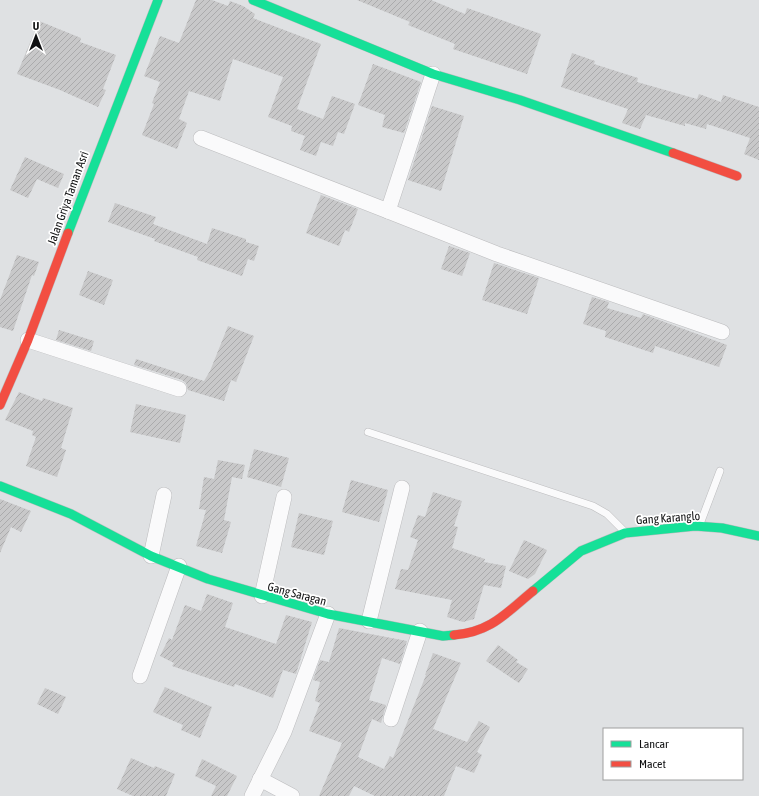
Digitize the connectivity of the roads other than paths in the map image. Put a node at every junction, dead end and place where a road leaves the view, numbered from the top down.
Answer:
1 (158, 0) edge
2 (253, 0) edge
3 (433, 74) junction
4 (201, 138) dead end
5 (737, 176) dead end
6 (388, 211) junction
7 (722, 332) dead end
8 (28, 340) junction
9 (179, 389) dead end
10 (0, 405) edge
11 (368, 432) dead end
12 (720, 471) dead end
13 (0, 486) edge
14 (402, 488) dead end
15 (164, 495) dead end
16 (284, 497) dead end
17 (700, 526) junction
18 (625, 533) junction
19 (759, 536) edge
20 (581, 551) joint
21 (152, 556) junction
22 (179, 566) junction
23 (262, 596) junction
24 (328, 614) junction
25 (369, 621) junction
26 (420, 631) junction
27 (140, 676) dead end
28 (391, 720) dead end
29 (260, 779) junction
30 (252, 796) edge
31 (292, 796) edge

1 - 8 street, Jalan Griya Taman Asri
2 - 3 street
3 - 5 street
3 - 6 street
4 - 6 street
6 - 7 street
8 - 9 street
8 - 10 street, Jalan Griya Taman Asri
11 - 18 lane
12 - 17 lane
13 - 21 street, Gang Saragan
14 - 25 street
15 - 21 street
16 - 23 street
17 - 18 street, Gang Karanglo
17 - 19 street, Gang Karanglo
18 - 20 street, Gang Karanglo
20 - 26 street, Gang Saragan
21 - 22 street, Gang Saragan
22 - 23 street, Gang Saragan
22 - 27 street
23 - 24 street, Gang Saragan
24 - 25 street, Gang Saragan
24 - 29 street
25 - 26 street, Gang Saragan
26 - 28 street
29 - 30 street
29 - 31 street

